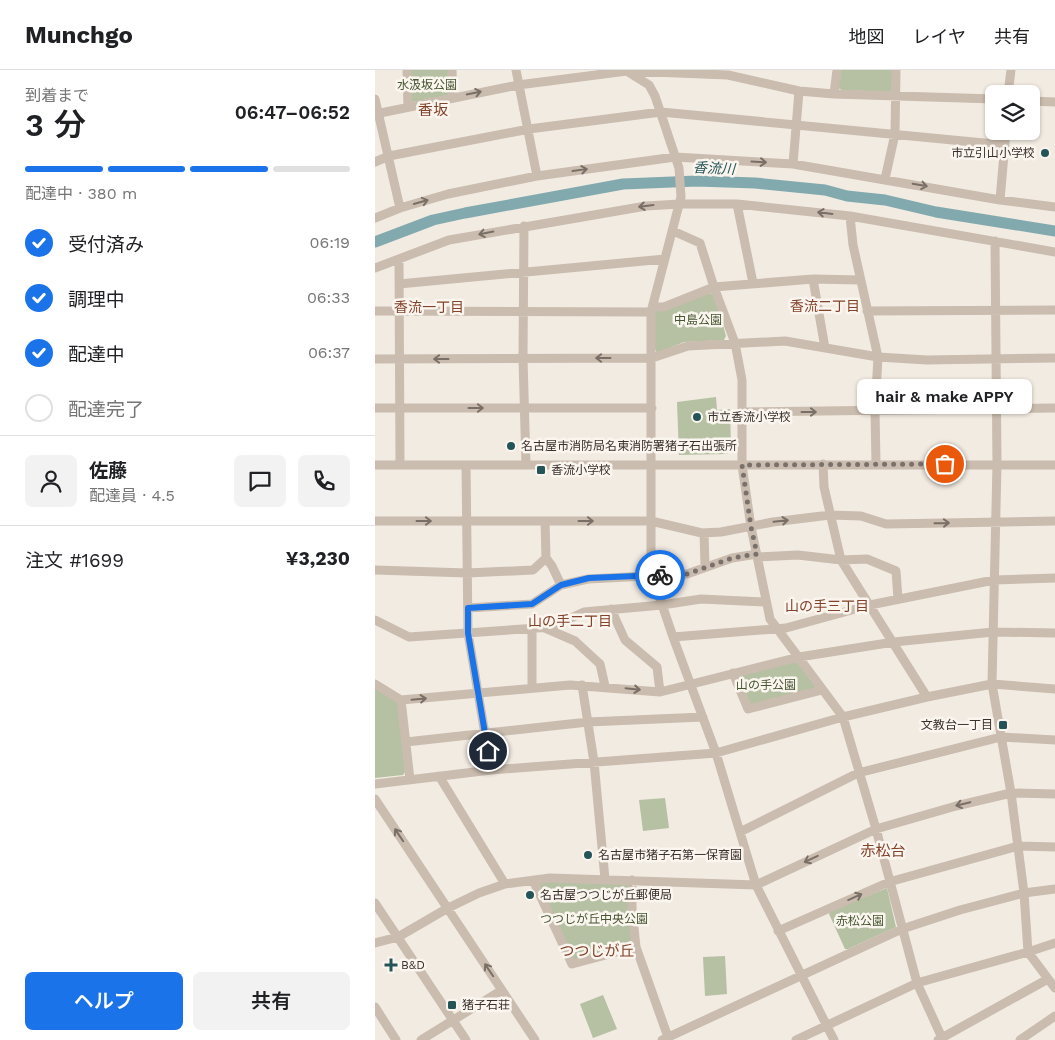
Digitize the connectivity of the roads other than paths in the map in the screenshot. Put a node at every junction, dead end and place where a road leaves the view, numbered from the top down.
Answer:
1 (407, 70) edge
2 (452, 70) edge
3 (516, 70) edge
4 (626, 70) edge
5 (837, 70) edge
6 (896, 70) edge
7 (1011, 70) edge
8 (728, 72) edge
9 (518, 85) junction
10 (1010, 85) edge
11 (799, 91) junction
12 (834, 94) junction
13 (896, 95) junction
14 (453, 98) junction
15 (375, 99) edge
16 (985, 99) edge
17 (1040, 101) edge
18 (1055, 102) edge
19 (408, 107) junction
20 (661, 112) junction
21 (377, 114) edge
22 (796, 125) junction
23 (529, 129) junction
24 (895, 134) junction
25 (1005, 140) edge
26 (1005, 144) junction
27 (389, 156) junction
28 (675, 157) junction
29 (375, 162) edge
30 (793, 164) junction
31 (537, 176) junction
32 (885, 179) junction
33 (1000, 200) junction
34 (680, 204) junction
35 (737, 204) junction
36 (1055, 207) edge
37 (400, 208) junction
38 (850, 216) junction
39 (375, 218) edge
40 (524, 226) junction
41 (673, 230) junction
42 (995, 241) junction
43 (1055, 252) edge
44 (399, 259) junction
45 (665, 259) junction
46 (375, 268) edge
47 (523, 272) junction
48 (813, 279) junction
49 (860, 280) junction
50 (753, 283) junction
51 (399, 284) junction
52 (714, 287) junction
53 (652, 309) junction
54 (995, 310) junction
55 (1055, 310) edge
56 (375, 311) edge
57 (399, 311) junction
58 (867, 311) junction
59 (523, 312) junction
60 (735, 343) junction
61 (825, 348) junction
62 (878, 356) junction
63 (523, 358) junction
64 (652, 358) junction
65 (1055, 358) edge
66 (375, 359) edge
67 (399, 359) junction
68 (996, 359) junction
69 (375, 408) edge
70 (400, 408) junction
71 (525, 408) junction
72 (652, 408) junction
73 (1055, 408) edge
74 (997, 409) junction
75 (875, 411) junction
76 (743, 412) junction
77 (823, 464) junction
78 (876, 464) junction
79 (997, 464) junction
80 (375, 465) edge
81 (400, 465) junction
82 (467, 465) junction
83 (526, 465) junction
84 (652, 465) junction
85 (742, 465) junction
86 (1055, 465) edge
87 (830, 516) junction
88 (467, 521) junction
89 (545, 521) junction
90 (651, 521) junction
91 (375, 522) edge
92 (1055, 522) edge
93 (996, 523) junction
94 (751, 527) junction
95 (704, 532) junction
96 (757, 555) junction
97 (546, 558) junction
98 (841, 560) junction
99 (705, 566) junction
100 (375, 570) edge
101 (467, 572) junction
102 (652, 576) junction
103 (1055, 578) edge
104 (994, 580) junction
105 (561, 585) junction
106 (897, 599) junction
107 (766, 602) junction
108 (869, 604) junction
109 (662, 605) junction
110 (468, 608) junction
111 (611, 609) junction
112 (375, 620) edge
113 (532, 628) junction
114 (545, 628) junction
115 (778, 629) junction
116 (993, 632) junction
117 (468, 633) junction
118 (1055, 633) edge
119 (673, 638) junction
120 (894, 642) junction
121 (799, 657) junction
122 (733, 673) junction
123 (375, 684) edge
124 (690, 684) junction
125 (992, 684) junction
126 (582, 685) junction
127 (605, 686) junction
128 (532, 687) junction
129 (1055, 689) edge
130 (822, 690) junction
131 (659, 692) junction
132 (478, 694) junction
133 (927, 697) junction
134 (401, 700) junction
135 (703, 717) junction
136 (843, 717) junction
137 (588, 722) junction
138 (485, 733) junction
139 (1001, 736) junction
140 (1055, 740) edge
141 (406, 742) junction
142 (716, 753) junction
143 (593, 762) junction
144 (491, 770) junction
145 (859, 773) junction
146 (439, 776) junction
147 (410, 780) junction
148 (375, 784) edge
149 (1011, 794) junction
150 (1055, 794) edge
151 (375, 799) edge
152 (876, 829) junction
153 (740, 832) junction
154 (1018, 846) junction
155 (1055, 846) edge
156 (605, 879) junction
157 (533, 880) junction
158 (632, 880) junction
159 (889, 882) junction
160 (505, 884) junction
161 (756, 885) junction
162 (1055, 889) edge
163 (1024, 893) junction
164 (375, 903) edge
165 (447, 908) junction
166 (901, 929) junction
167 (778, 931) junction
168 (398, 938) junction
169 (375, 943) edge
170 (1055, 943) edge
171 (636, 947) junction
172 (1028, 952) junction
173 (803, 975) junction
174 (1048, 978) junction
175 (917, 983) junction
176 (1055, 988) edge
177 (503, 990) junction
178 (375, 1007) edge
179 (1055, 1016) edge
180 (453, 1020) junction
181 (827, 1025) junction
182 (666, 1039) edge
183 (941, 1039) edge
184 (396, 1040) edge
185 (421, 1040) edge
186 (466, 1040) edge
187 (535, 1040) edge
188 (797, 1040) edge
189 (834, 1040) edge
190 (1020, 1040) edge

1 - 19 street
2 - 14 street
3 - 9 street
4 - 8 street
4 - 9 street
4 - 20 street
5 - 12 street
6 - 13 street
7 - 10 street
8 - 11 street
14 -> 9 street
9 - 23 street
11 - 12 street
11 - 22 street
12 - 13 street
13 - 16 street
13 - 24 street
14 - 19 street
15 - 21 street
17 - 18 street
19 - 21 street
20 - 22 street
20 - 23 street
20 - 28 street
21 - 27 street
22 - 24 street
22 - 30 street
23 - 27 street
23 - 31 street
24 - 26 street
24 - 32 street
25 - 26 street
26 - 33 street
27 - 29 street
27 - 37 street
28 -> 30 street
31 -> 28 street
28 - 34 street
30 - 32 street
37 -> 31 street
32 -> 33 street
33 - 36 street
34 - 35 street
34 -> 40 street
34 - 41 street
38 -> 35 street
35 - 50 street
37 - 39 street
38 - 42 street
38 - 49 street
40 -> 44 street
40 - 47 street
41 - 45 street
41 - 52 street
42 - 43 street
42 - 54 street
44 - 46 street
44 - 51 street
45 - 47 street
45 - 53 street
47 - 51 street
47 - 59 street
48 - 49 street
48 - 50 street
48 - 61 street
49 - 58 street
50 - 52 street
51 - 57 street
52 - 53 street
52 - 60 street
53 - 59 street
53 - 64 street
54 - 55 street
54 - 58 street
54 - 68 street
56 - 57 street
57 - 59 street
57 - 67 street
58 - 62 street
59 - 63 street
60 - 61 street
60 - 64 street
60 - 76 street
61 - 62 street
62 - 68 street
62 - 75 street
64 -> 63 street
63 -> 67 street
63 - 71 street
64 - 72 street
65 - 68 street
66 - 67 street
67 - 70 street
68 - 74 street
69 - 70 street
70 -> 71 street
70 - 81 street
71 - 72 street
71 - 83 street
72 - 84 street
73 - 74 street
74 - 75 street
74 - 79 street
76 -> 75 street
75 - 78 street
76 - 85 street
77 - 78 street
77 - 85 street
77 - 87 street
78 - 79 street
79 - 86 street
79 - 93 street
80 - 81 street
81 - 82 street
82 - 83 street
82 - 88 street
83 - 84 street
84 - 85 street
84 - 90 street
85 - 94 street
87 -> 93 street
94 -> 87 street
87 - 98 street
88 - 89 street
91 -> 88 street
88 - 101 street
89 -> 90 street
89 - 97 street
90 - 95 street
90 - 102 street
92 - 93 street
93 - 104 street
94 - 95 street
94 - 96 street
95 - 99 street
96 - 98 street
96 - 99 street
96 - 107 street
97 - 101 street
97 - 105 street
98 - 106 street
98 - 108 street
99 - 102 street
100 - 101 street
101 - 110 street
102 - 105 street
102 - 109 street
103 - 104 street
104 - 106 street
104 - 116 street
105 - 110 street
106 - 108 street
107 - 109 street
107 - 115 street
108 - 115 street
108 - 120 street
109 - 111 street
109 - 119 street
110 - 117 street
111 - 114 street
111 - 131 street
112 - 117 street
113 - 114 street
113 - 117 street
113 - 128 street
114 - 127 street
115 - 119 street
115 - 121 street
116 - 118 street
116 - 120 street
116 - 125 street
117 - 132 street
119 - 124 street
120 - 121 street
120 - 133 street
121 - 122 street
121 - 130 street
122 - 124 street
122 - 130 street
123 - 134 street
124 - 131 street
124 - 135 street
125 - 129 street
125 - 133 street
125 - 139 street
126 - 127 street
126 - 128 street
126 - 137 street
127 -> 131 street
128 - 132 street
130 - 136 street
134 -> 132 street
132 - 138 street
133 - 136 street
134 - 141 street
135 - 137 street
135 - 142 street
136 - 142 street
136 - 145 street
137 - 138 street
137 - 143 street
138 - 141 street
138 - 144 street
139 - 140 street
139 - 145 street
139 - 149 street
141 - 147 street
142 - 143 street
142 - 153 street
143 - 144 street
143 - 156 street
144 - 146 street
145 - 152 street
145 - 153 street
146 - 147 street
146 - 160 street
147 - 148 street
149 - 150 street
149 -> 152 street
149 - 154 street
165 -> 151 street
152 - 159 street
152 -> 161 street
153 - 161 street
154 - 155 street
154 - 159 street
154 - 163 street
156 - 157 street
156 - 158 street
157 - 160 street
157 - 171 street
158 - 161 street
158 - 171 street
159 - 166 street
167 -> 159 street
160 - 165 street
161 - 167 street
162 - 163 street
163 - 166 street
163 - 172 street
164 - 168 street
165 - 168 street
177 -> 165 street
166 - 173 street
166 - 175 street
167 - 173 street
168 - 169 street
168 - 180 street
170 - 172 street
171 - 182 street
172 - 174 street
172 - 175 street
173 - 181 street
173 - 182 street
174 - 176 street
174 - 183 street
175 - 181 street
175 - 183 street
177 - 180 street
177 - 187 street
178 - 184 street
179 - 190 street
180 - 185 street
180 - 186 street
181 - 188 street
181 - 189 street

